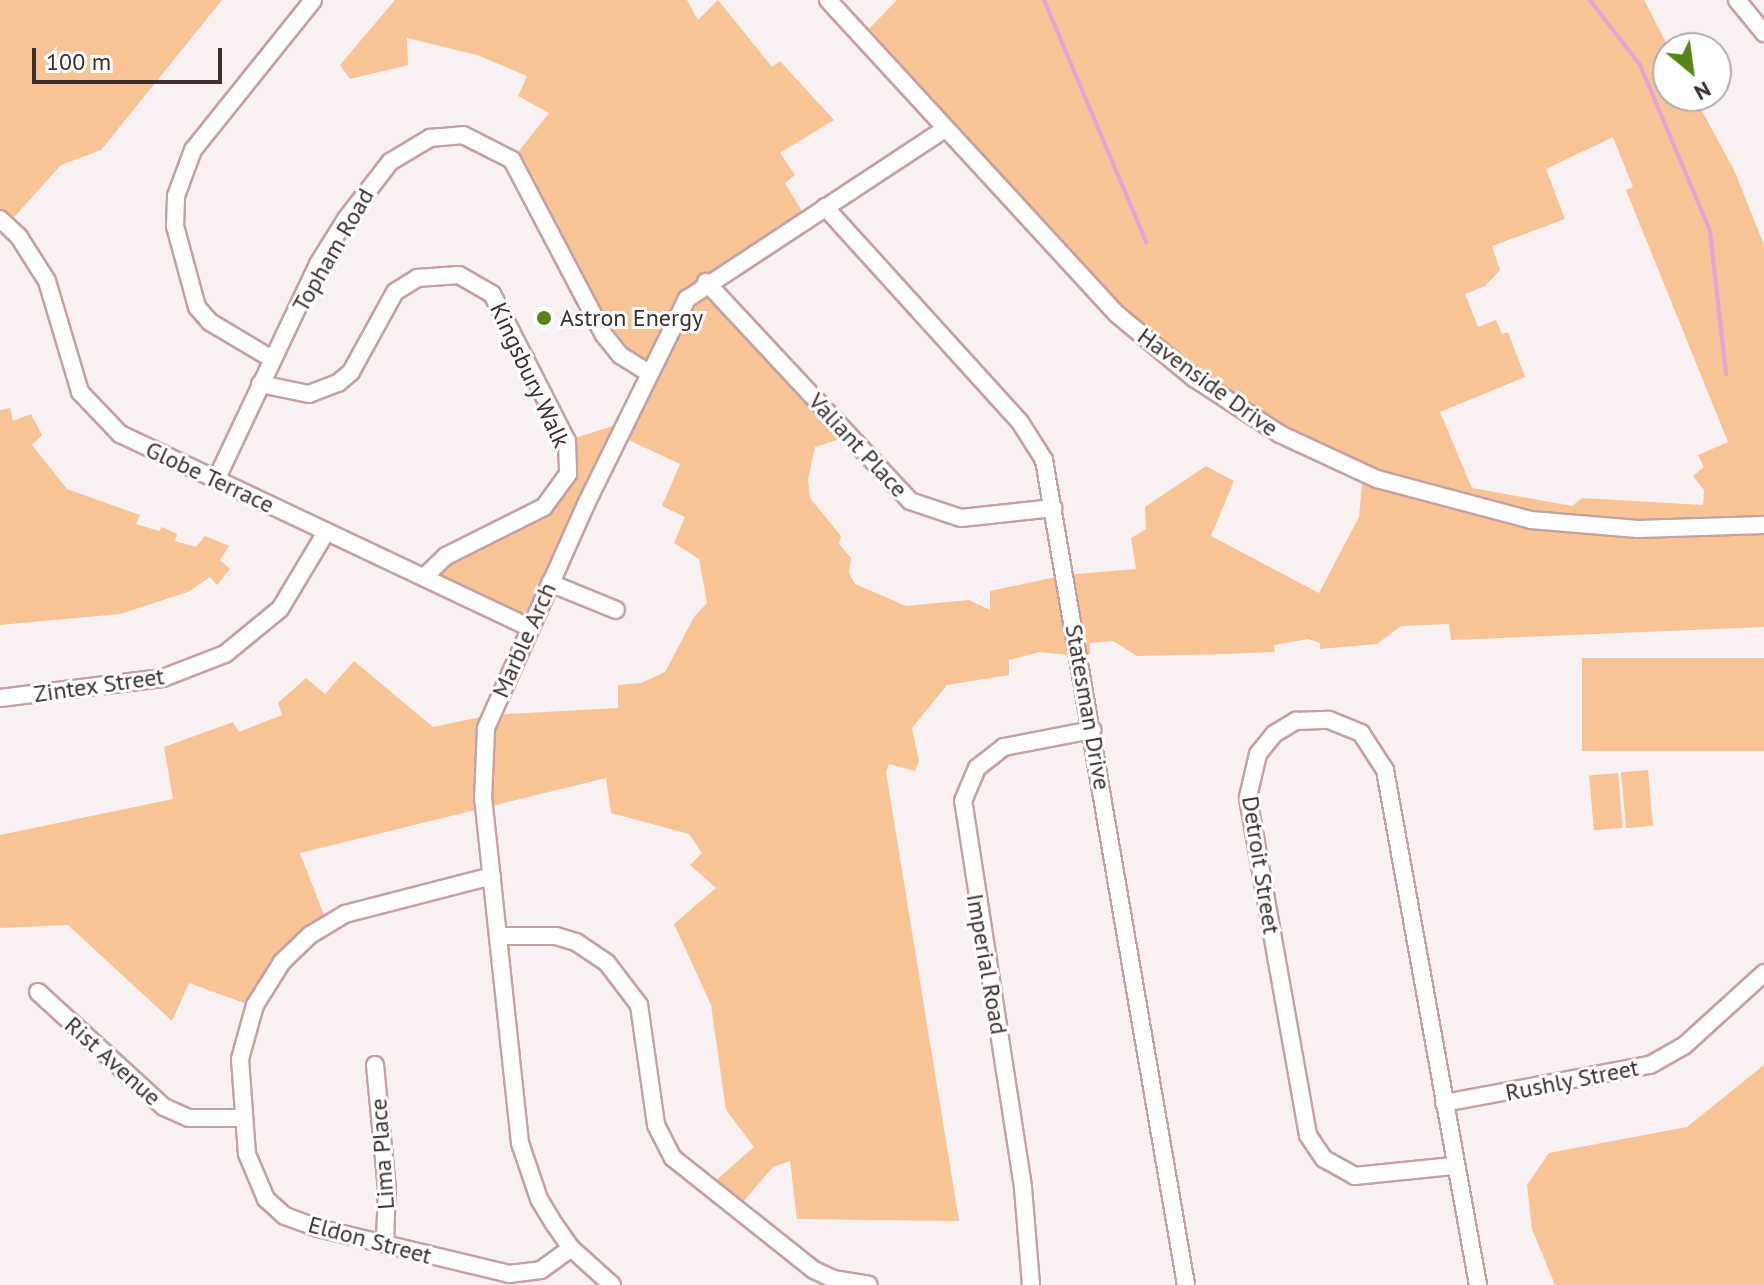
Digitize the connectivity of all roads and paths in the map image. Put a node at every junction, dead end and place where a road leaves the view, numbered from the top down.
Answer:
1 (313, 0) edge
2 (828, 0) edge
3 (1737, 0) edge
4 (1764, 33) edge
5 (945, 129) junction
6 (825, 207) junction
7 (0, 219) edge
8 (706, 282) junction
9 (272, 359) junction
10 (649, 373) junction
11 (260, 384) junction
12 (216, 480) junction
13 (1053, 508) junction
14 (1764, 525) edge
15 (326, 532) junction
16 (424, 577) junction
17 (550, 583) junction
18 (616, 610) dead end
19 (529, 627) junction
20 (0, 698) edge
21 (1092, 730) junction
22 (492, 876) junction
23 (498, 936) junction
24 (1764, 973) edge
25 (38, 992) dead end
26 (375, 1065) dead end
27 (1444, 1103) junction
28 (243, 1118) junction
29 (1453, 1166) junction
30 (385, 1242) junction
31 (571, 1248) junction
32 (612, 1285) edge
33 (869, 1285) edge
34 (1031, 1285) edge
35 (1186, 1285) edge
36 (1478, 1285) edge

1 - 9 street
2 - 5 street, Havenside Drive
3 - 4 street
5 - 6 street, Marble Arch
5 - 14 street, Havenside Drive
6 - 8 street, Marble Arch
6 - 13 street, Statesman Drive
7 - 12 street, Globe Terrace
8 - 10 street, Marble Arch
8 - 13 street, Valiant Place
9 - 10 street, Topham Road
9 - 11 street, Topham Road
10 - 17 street, Marble Arch
11 - 12 street, Topham Road
11 - 16 street, Kingsbury Walk
12 - 15 street, Globe Terrace
13 - 21 street, Statesman Drive
15 - 16 street, Globe Terrace
15 - 20 street, Zintex Street
16 - 19 street, Globe Terrace
17 - 18 street
17 - 19 street, Marble Arch
19 - 22 street, Marble Arch
21 - 34 street, Imperial Road
21 - 35 street, Statesman Drive
22 - 23 street, Marble Arch
22 - 28 street, Eldon Street
23 - 31 street, Marble Arch
23 - 33 street
24 - 27 street, Rushly Street
25 - 28 street, Rist Avenue
26 - 30 street, Lima Place
27 - 29 street, Detroit Street
27 - 29 street, Detroit Street
28 - 30 street, Eldon Street
29 - 36 street, Detroit Street
30 - 31 street, Eldon Street
31 - 32 street, Marble Arch

